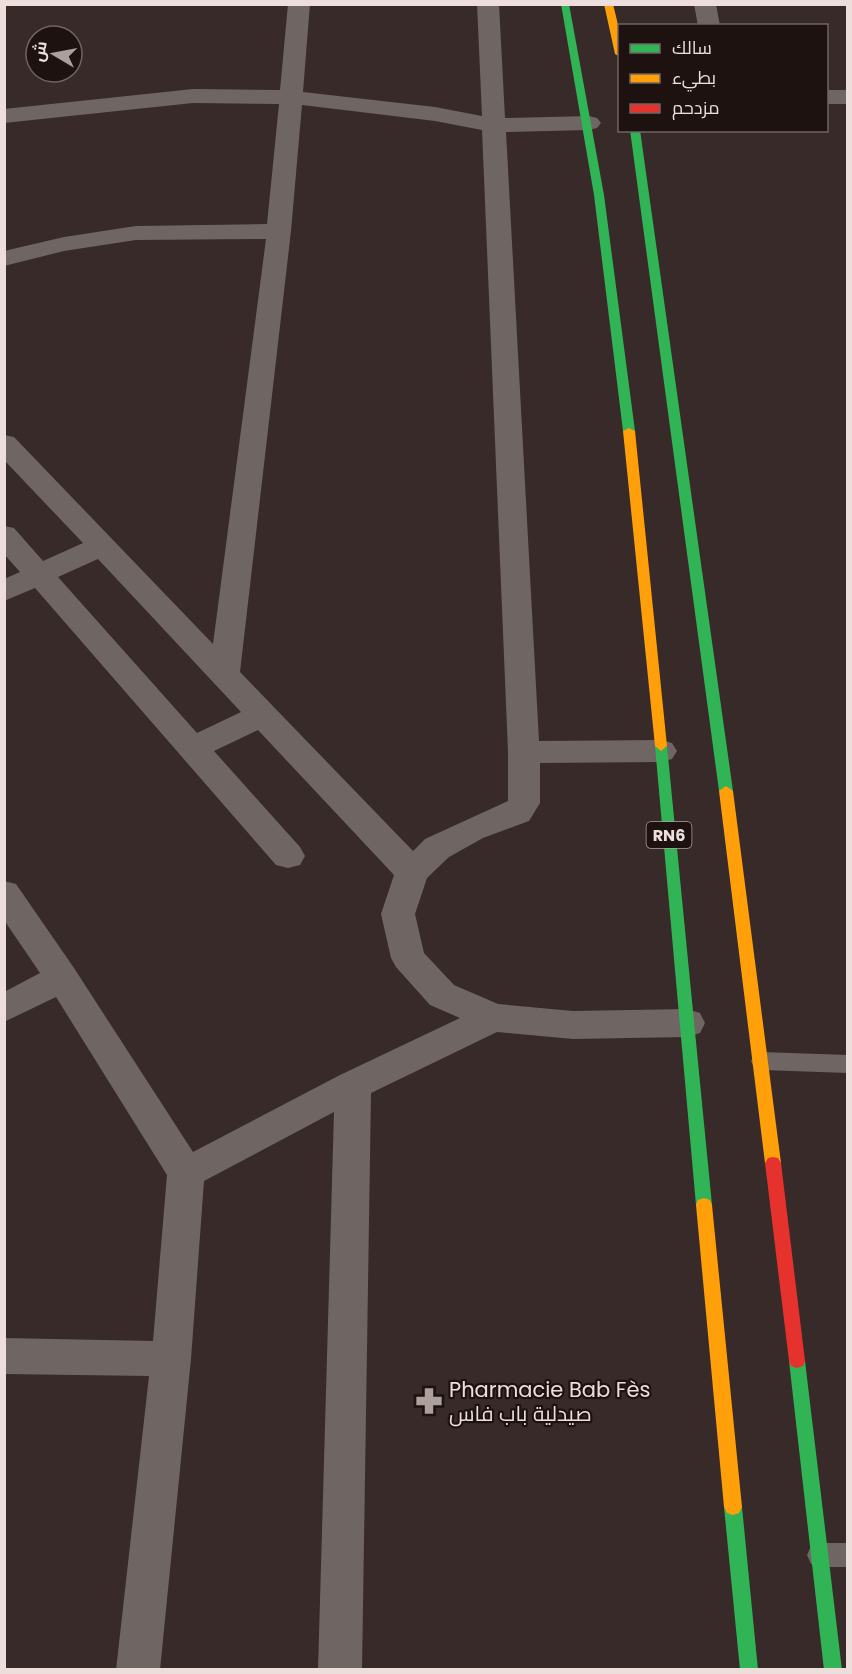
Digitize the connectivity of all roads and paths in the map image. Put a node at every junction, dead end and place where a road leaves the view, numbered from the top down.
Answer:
1 (299, 4) edge
2 (488, 4) edge
3 (566, 4) edge
4 (608, 4) edge
5 (705, 4) edge
6 (709, 24) edge
7 (618, 46) edge
8 (291, 97) junction
9 (828, 97) edge
10 (848, 97) edge
11 (4, 116) edge
12 (590, 123) junction
13 (493, 125) junction
14 (635, 132) edge
15 (279, 231) junction
16 (4, 259) edge
17 (4, 442) edge
18 (4, 535) edge
19 (101, 546) junction
20 (39, 574) junction
21 (4, 591) edge
22 (225, 672) junction
23 (264, 714) junction
24 (193, 748) junction
25 (661, 751) junction
26 (524, 752) junction
27 (288, 856) dead end
28 (412, 872) junction
29 (4, 893) edge
30 (62, 978) junction
31 (4, 1008) edge
32 (494, 1018) junction
33 (687, 1023) junction
34 (762, 1061) junction
35 (848, 1064) edge
36 (353, 1085) junction
37 (186, 1173) junction
38 (4, 1356) edge
39 (171, 1359) junction
40 (820, 1555) junction
41 (848, 1555) edge
42 (138, 1670) edge
43 (340, 1670) edge
44 (749, 1670) edge
45 (833, 1670) edge

1 - 8 street
2 - 13 street
3 - 12 main road, RN6
4 - 7 main road
5 - 6 street
8 - 11 street
8 - 13 street
8 - 15 street
9 - 10 street
12 - 13 street
12 - 25 main road, RN6
13 - 26 street
14 - 34 main road
15 - 16 street
15 - 22 street
17 - 19 street
18 - 20 street
19 - 20 street
19 - 22 street
20 - 21 street
20 - 24 street
22 - 23 street
23 - 24 street
23 - 28 street
24 - 27 street
25 - 26 street
25 - 33 main road, RN6
26 - 28 street
28 - 32 street
29 - 30 street
30 - 31 street
30 - 37 street
32 - 33 street
32 - 36 street
33 - 44 main road, RN6
34 - 35 lane
34 - 40 main road
36 - 37 street
36 - 43 street
37 - 39 street
38 - 39 street
39 - 42 street
40 - 41 lane
40 - 45 main road

